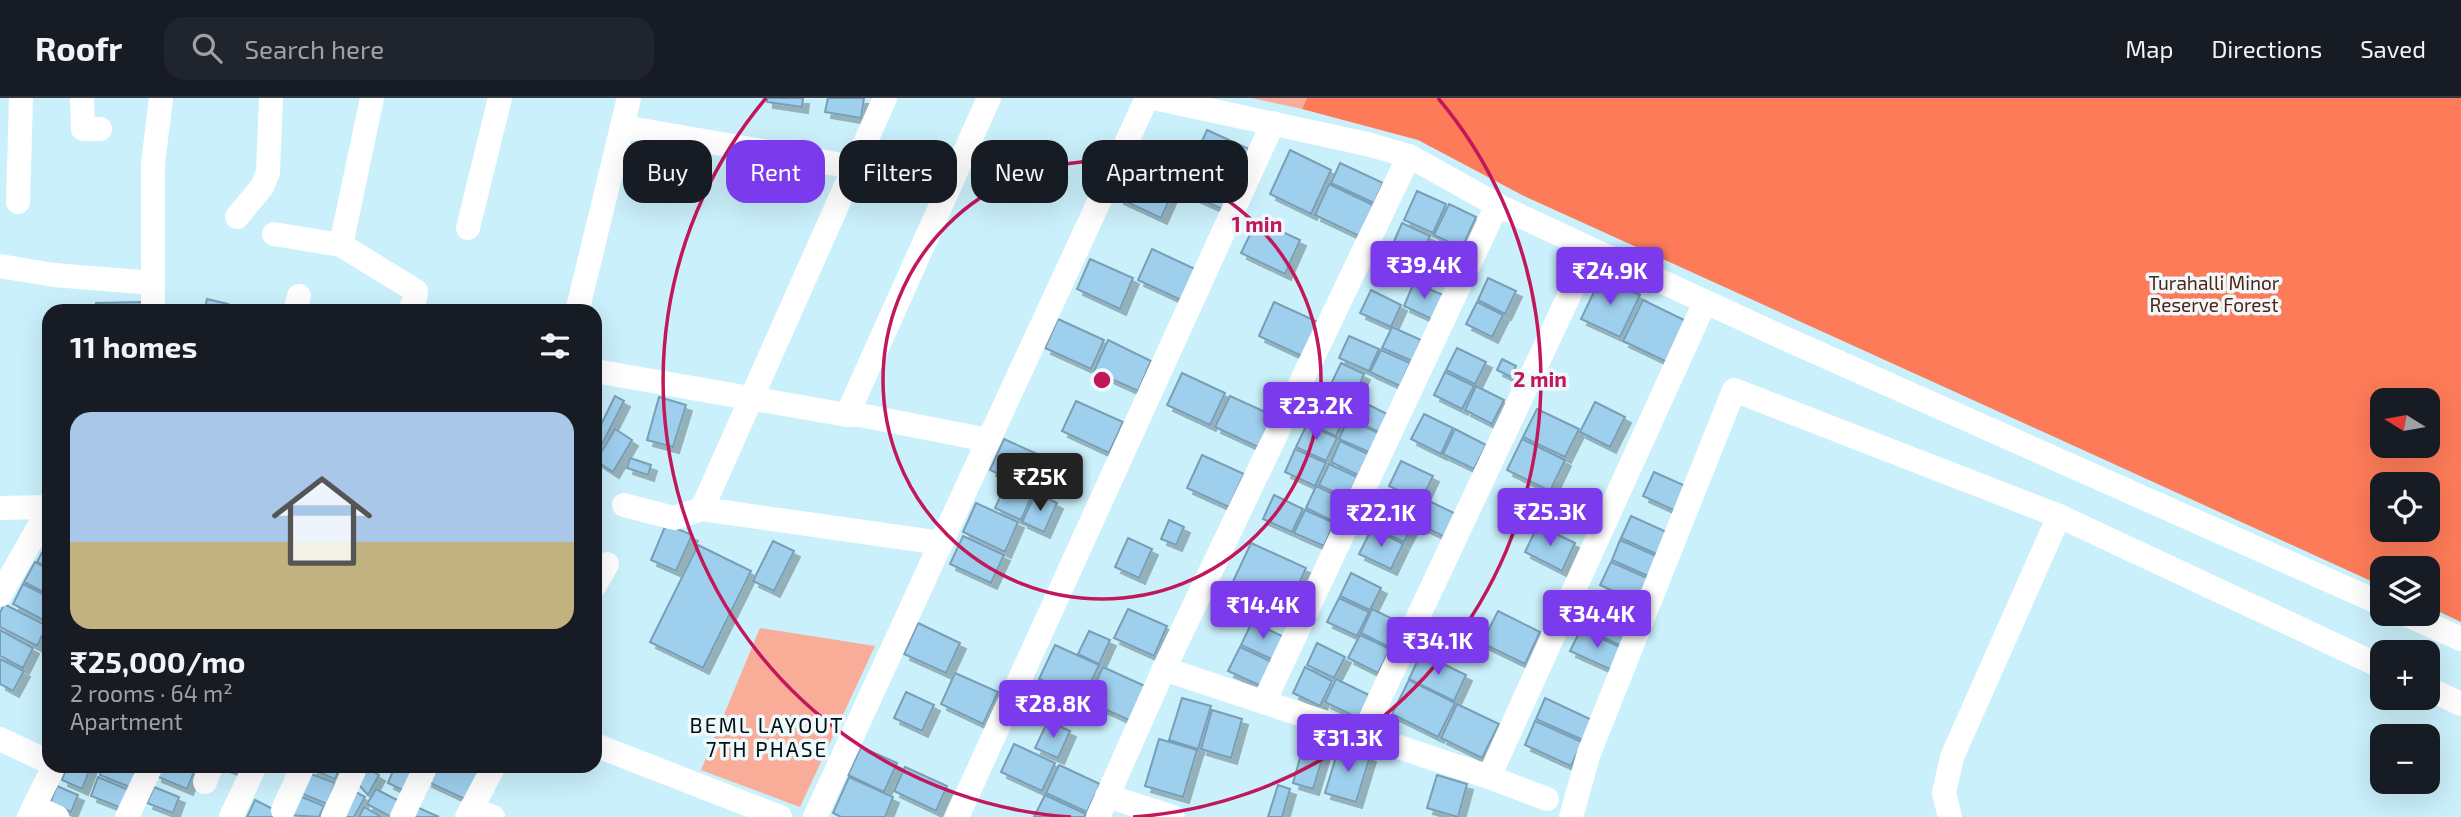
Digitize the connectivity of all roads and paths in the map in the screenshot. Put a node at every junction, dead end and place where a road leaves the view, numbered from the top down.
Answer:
1 (21, 98) edge
2 (82, 98) edge
3 (161, 98) edge
4 (271, 98) edge
5 (372, 98) edge
6 (500, 98) edge
7 (629, 98) edge
8 (885, 98) edge
9 (989, 98) edge
10 (1147, 98) edge
11 (1154, 98) edge
12 (1273, 123) junction
13 (624, 127) junction
14 (100, 129) dead end
15 (866, 140) edge
16 (1409, 156) junction
17 (839, 164) edge
18 (839, 200) edge
19 (18, 202) dead end
20 (1497, 205) junction
21 (237, 217) dead end
22 (468, 228) dead end
23 (274, 234) dead end
24 (341, 245) junction
25 (1591, 250) junction
26 (0, 267) edge
27 (153, 283) junction
28 (1705, 302) junction
29 (153, 304) edge
30 (413, 304) edge
31 (579, 304) edge
32 (602, 372) edge
33 (751, 397) junction
34 (847, 415) junction
35 (988, 440) junction
36 (624, 505) dead end
37 (42, 508) edge
38 (0, 509) edge
39 (702, 509) junction
40 (2059, 516) junction
41 (42, 521) edge
42 (941, 542) junction
43 (607, 564) dead end
44 (602, 573) edge
45 (0, 596) edge
46 (2370, 599) edge
47 (2432, 626) edge
48 (2461, 639) edge
49 (2370, 661) edge
50 (1164, 669) junction
51 (2440, 694) edge
52 (1264, 702) junction
53 (2461, 704) edge
54 (1363, 734) junction
55 (0, 739) edge
56 (602, 748) edge
57 (42, 759) edge
58 (51, 773) edge
59 (148, 773) edge
60 (252, 773) edge
61 (300, 773) edge
62 (353, 773) edge
63 (423, 773) edge
64 (492, 773) edge
65 (1489, 777) junction
66 (1547, 799) dead end
67 (1102, 807) edge
68 (283, 810) dead end
69 (32, 812) edge
70 (477, 814) edge
71 (57, 817) edge
72 (127, 817) edge
73 (232, 817) edge
74 (333, 817) edge
75 (402, 817) edge
76 (780, 817) edge
77 (815, 817) edge
78 (957, 817) edge
79 (1172, 817) edge
80 (1571, 817) edge
81 (1951, 817) edge

1 - 19 street
2 - 14 street
3 - 27 street
4 - 21 street
5 - 24 street
6 - 22 street
7 - 13 street
8 - 15 street
9 - 34 street
10 - 35 street
11 - 12 street
12 - 16 street
12 - 78 street
13 - 17 street
13 - 31 street
16 - 20 street
16 - 50 street
18 - 33 street
20 - 25 street
20 - 52 street
23 - 24 street
24 - 30 street
25 - 28 street
25 - 54 street
26 - 27 street
27 - 29 street
28 - 46 street
28 - 65 street
32 - 33 street
33 - 34 street
33 - 39 street
34 - 35 street
35 - 42 street
36 - 39 street
37 - 38 street
39 - 42 street
40 - 49 street
40 - 80 street
40 - 81 street
41 - 45 street
42 - 77 street
43 - 44 street
47 - 48 street
50 - 52 street
50 - 67 street
51 - 53 street
52 - 54 street
54 - 65 street
55 - 57 street
56 - 76 street
58 - 69 street
59 - 72 street
60 - 73 street
61 - 68 street
62 - 74 street
63 - 75 street
64 - 70 street
65 - 66 street
67 - 79 street
69 - 71 street

